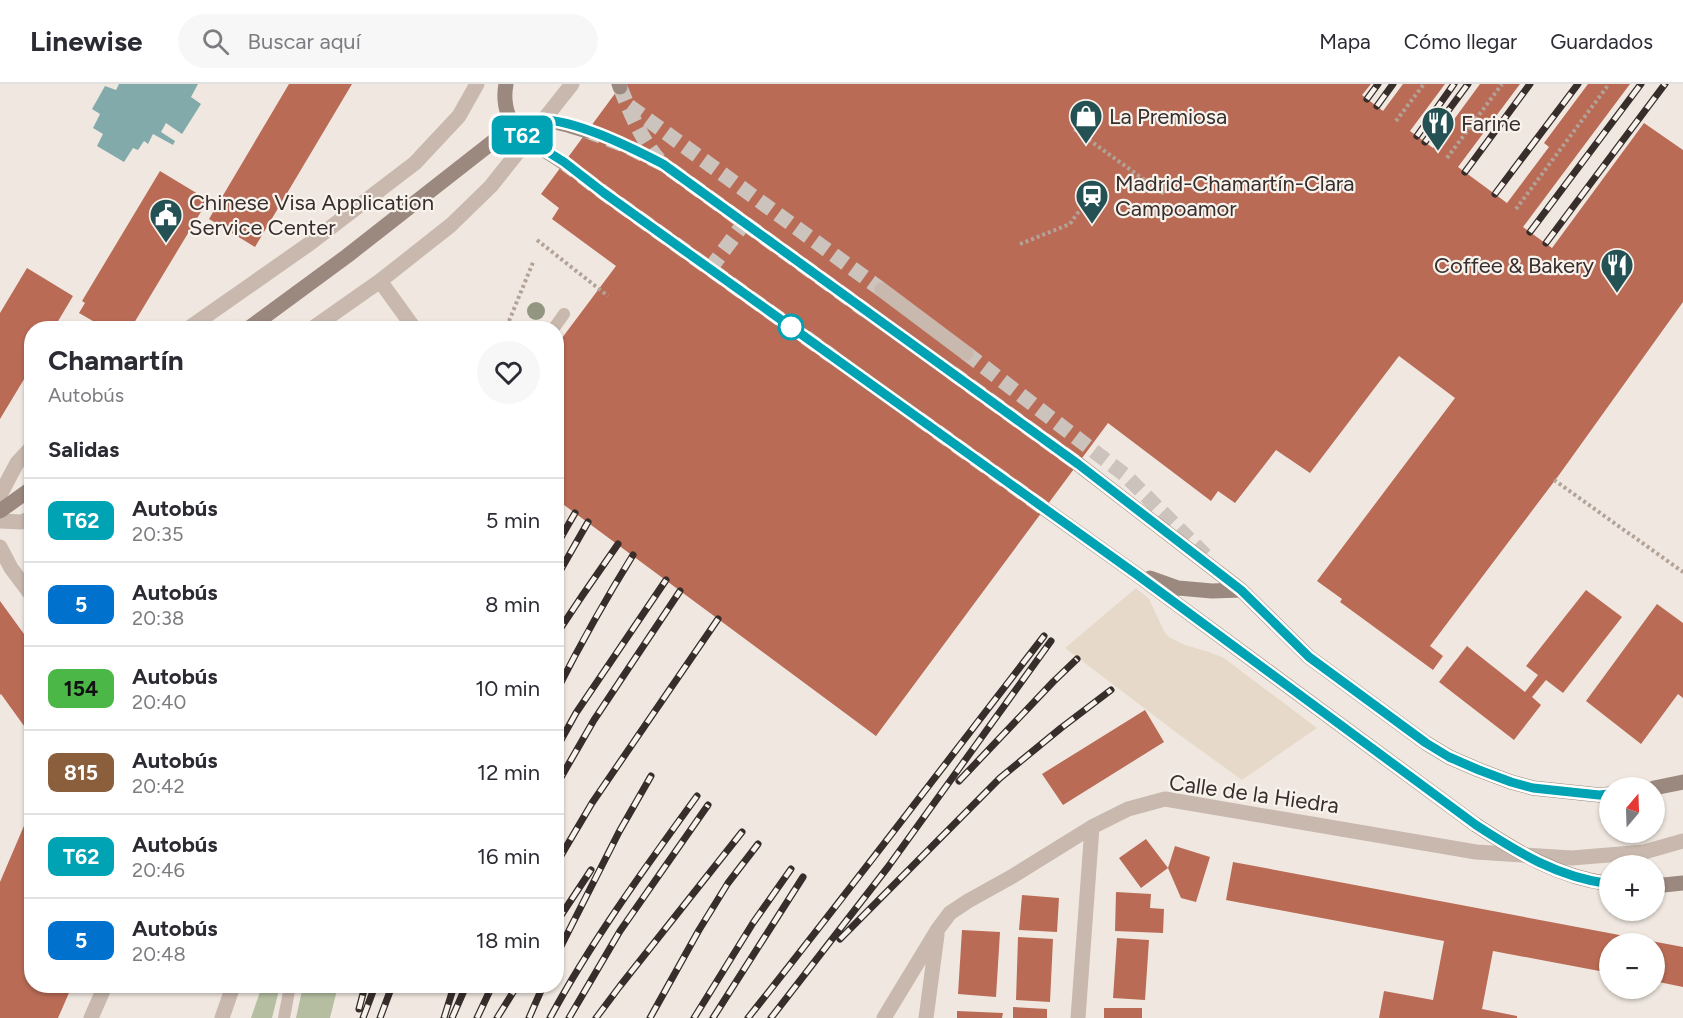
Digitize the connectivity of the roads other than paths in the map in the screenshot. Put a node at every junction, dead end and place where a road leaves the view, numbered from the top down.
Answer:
1 (477, 84) edge
2 (506, 84) edge
3 (572, 84) edge
4 (513, 126) junction
5 (587, 130) tunnel mouth
6 (564, 162) tunnel mouth
7 (380, 281) junction
8 (882, 290) tunnel mouth
9 (866, 311) tunnel mouth
10 (564, 314) dead end
11 (199, 321) edge
12 (259, 321) edge
13 (323, 321) edge
14 (409, 321) edge
15 (559, 321) edge
16 (966, 353) tunnel mouth
17 (833, 357) tunnel mouth
18 (951, 372) tunnel mouth
19 (918, 418) tunnel mouth
20 (24, 456) edge
21 (1078, 464) tunnel mouth
22 (24, 494) edge
23 (0, 495) edge
24 (1045, 510) tunnel mouth
25 (0, 511) edge
26 (0, 521) edge
27 (24, 521) edge
28 (0, 547) edge
29 (1136, 574) junction
30 (24, 585) edge
31 (1241, 590) junction
32 (1683, 782) edge
33 (1665, 786) edge
34 (1599, 795) edge
35 (1092, 827) junction
36 (1683, 840) edge
37 (1599, 883) edge
38 (1683, 883) edge
39 (1665, 885) edge
40 (938, 929) junction
41 (102, 993) edge
42 (231, 993) edge
43 (289, 993) edge
44 (91, 1018) edge
45 (222, 1018) edge
46 (284, 1018) edge
47 (884, 1018) edge
48 (926, 1018) edge
49 (1078, 1018) edge

1 - 11 street
2 - 4 main road
3 - 7 street
4 - 5 main road, bridge
4 - 6 main road, bridge
4 - 12 main road
7 - 13 street
7 - 14 street
8 - 16 street
9 - 18 main road
10 - 15 lane
17 - 19 main road
20 - 23 street
21 - 31 main road
22 - 25 main road
24 - 29 main road
26 - 27 street
28 - 30 street
29 - 31 main road
29 - 37 main road, bridge
31 - 34 main road
32 - 33 main road
35 - 36 street, Calle de la Hiedra
35 - 40 street, Calle de la Hiedra
35 - 49 street
38 - 39 main road
40 - 47 street, Calle de la Hiedra
40 - 48 street
41 - 44 street
42 - 45 street
43 - 46 lane

